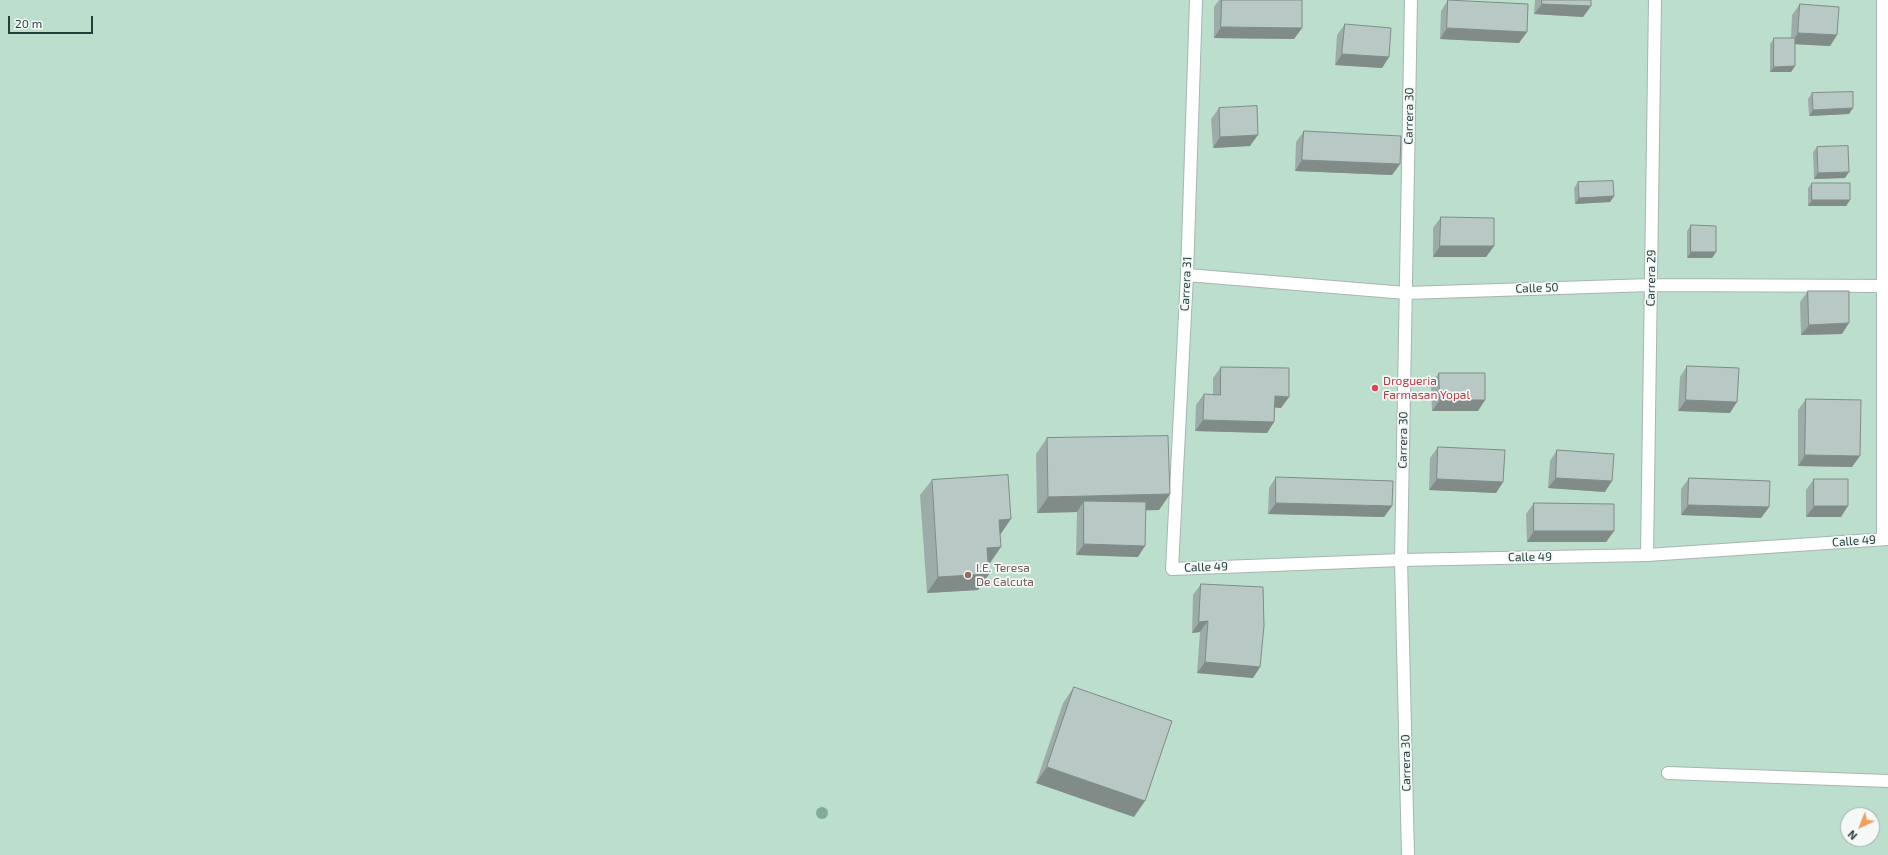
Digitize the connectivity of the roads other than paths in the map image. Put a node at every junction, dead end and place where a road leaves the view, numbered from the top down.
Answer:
1 (1196, 0) edge
2 (1411, 0) edge
3 (1655, 0) edge
4 (1883, 0) edge
5 (1186, 275) junction
6 (1651, 284) junction
7 (1885, 286) edge
8 (1406, 293) junction
9 (1885, 539) edge
10 (1647, 555) junction
11 (1401, 560) junction
12 (1172, 569) joint
13 (1668, 773) dead end
14 (1888, 781) edge
15 (1408, 855) edge

1 - 5 street, Carrera 31
2 - 8 street, Carrera 30
3 - 6 street, Carrera 29
4 - 7 street
5 - 8 street, Calle 50
5 - 12 street, Carrera 31
6 - 7 street, Calle 50
6 - 8 street, Calle 50
6 - 10 street, Carrera 29
7 - 9 street
8 - 11 street, Carrera 30
9 - 10 street, Calle 49
10 - 11 street, Calle 49
11 - 12 street, Calle 49
11 - 15 street, Carrera 30
13 - 14 street

